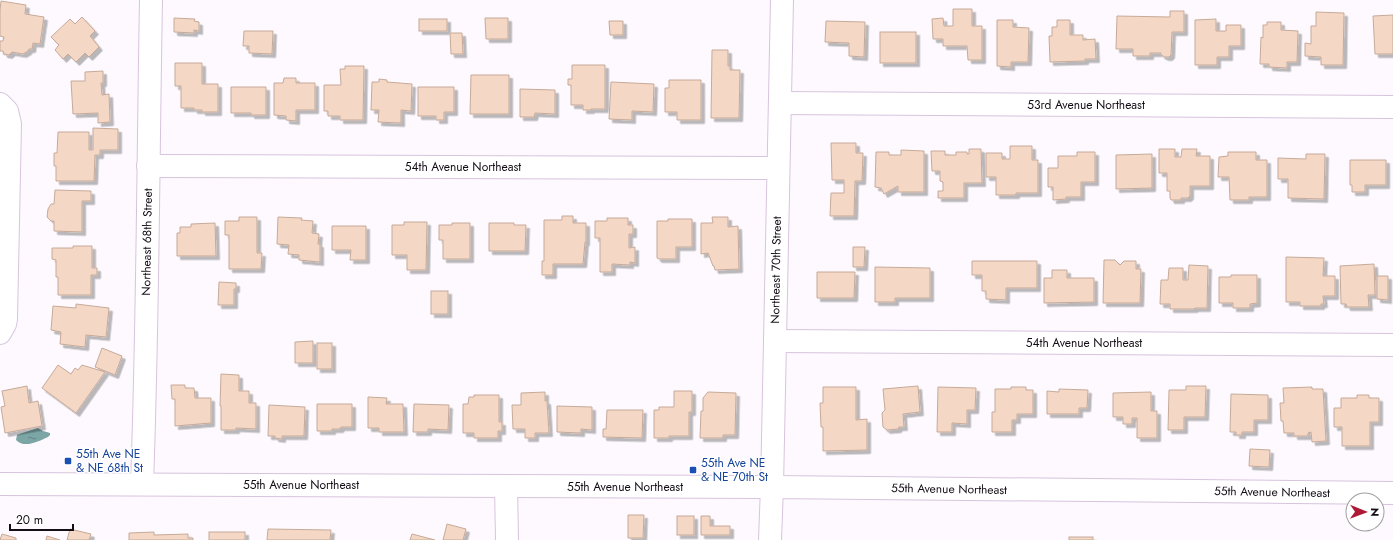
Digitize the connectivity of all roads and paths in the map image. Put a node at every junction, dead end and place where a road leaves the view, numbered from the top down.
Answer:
1 (151, 0) edge
2 (782, 0) edge
3 (780, 103) junction
4 (0, 104) edge
5 (1393, 107) edge
6 (148, 166) junction
7 (778, 168) junction
8 (0, 333) edge
9 (775, 341) junction
10 (1393, 345) edge
11 (0, 484) edge
12 (142, 484) junction
13 (506, 486) junction
14 (772, 487) junction
15 (1393, 494) edge
16 (508, 540) edge
17 (770, 540) edge

1 - 6 street, Northeast 68th Street
2 - 3 street, Northeast 70th Street
3 - 5 street, 53rd Avenue Northeast
3 - 7 street, Northeast 70th Street
4 - 8 street
6 - 7 street, 54th Avenue Northeast
6 - 12 street, Northeast 68th Street
7 - 9 street, Northeast 70th Street
9 - 10 street, 54th Avenue Northeast
9 - 14 street, Northeast 70th Street
11 - 12 street, 55th Avenue Northeast
12 - 13 street, 55th Avenue Northeast
13 - 14 street, 55th Avenue Northeast
13 - 16 street
14 - 15 street, 55th Avenue Northeast
14 - 17 street, Northeast 70th Street

